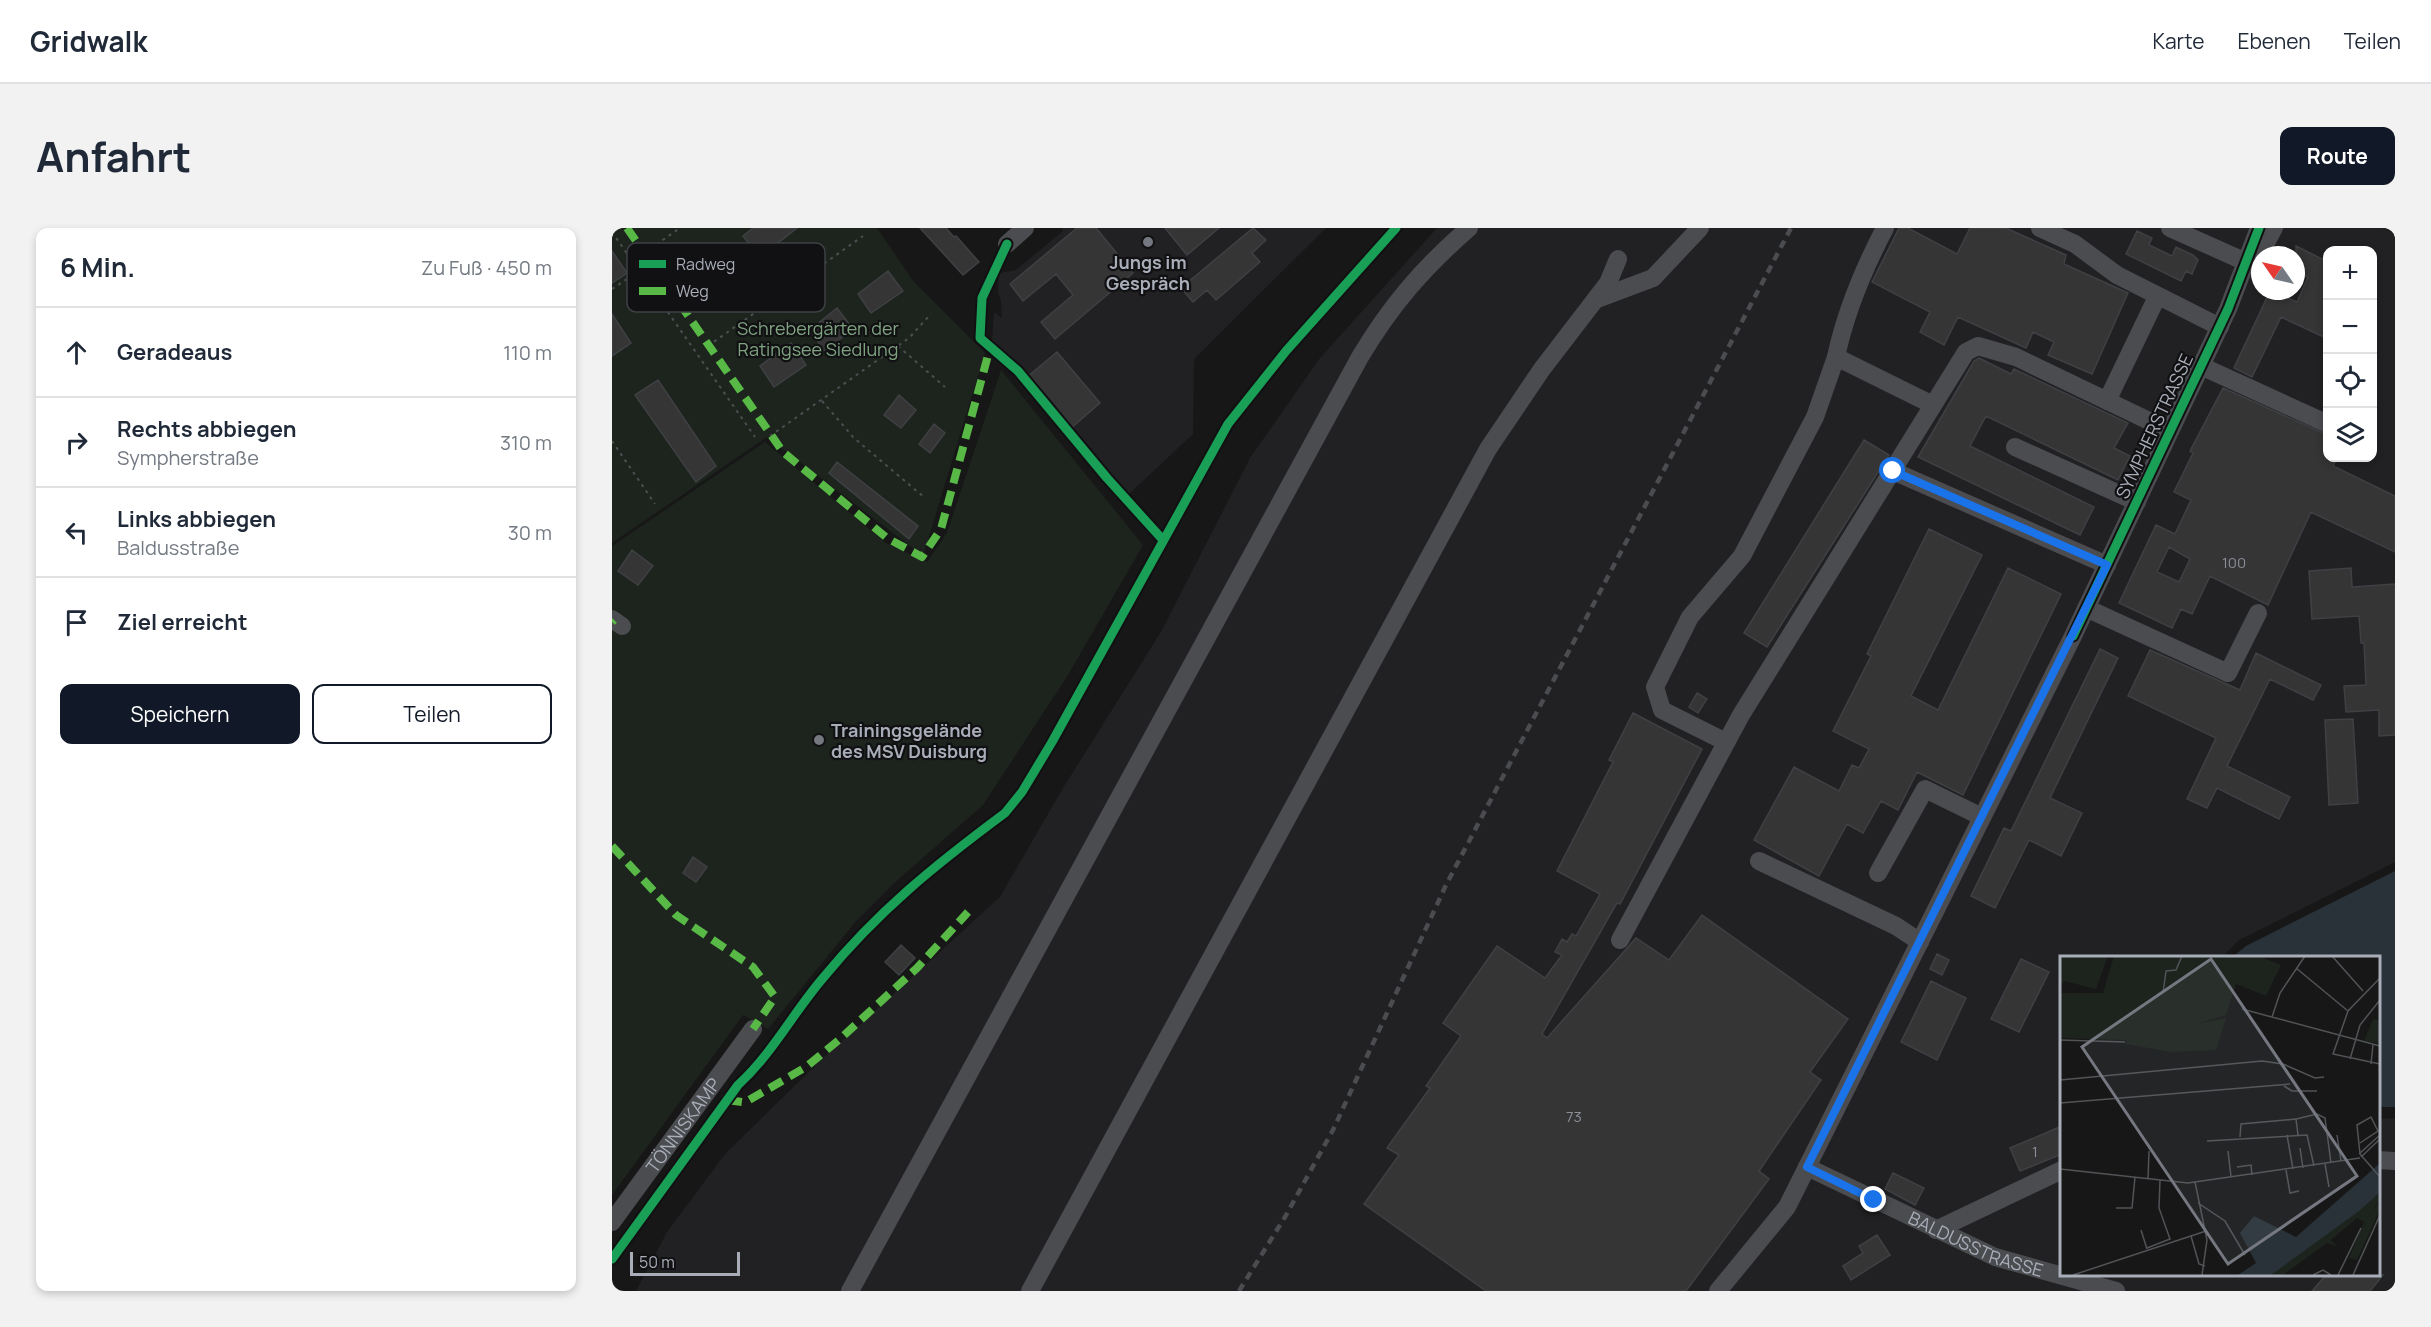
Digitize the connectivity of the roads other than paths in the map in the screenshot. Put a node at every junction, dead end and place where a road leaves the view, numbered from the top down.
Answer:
1 (1025, 228) edge
2 (1469, 228) edge
3 (1700, 228) edge
4 (1885, 228) edge
5 (2040, 228) edge
6 (2170, 228) edge
7 (2259, 228) edge
8 (2274, 228) edge
9 (1007, 244) dead end
10 (1618, 259) dead end
11 (2246, 262) junction
12 (2157, 297) junction
13 (1597, 299) junction
14 (2228, 309) junction
15 (2220, 327) junction
16 (1836, 357) junction
17 (2201, 366) junction
18 (2107, 401) junction
19 (1933, 405) junction
20 (2323, 422) edge
21 (2170, 431) junction
22 (2015, 447) dead end
23 (1893, 471) junction
24 (2137, 502) junction
25 (2107, 565) junction
26 (2086, 608) junction
27 (2258, 613) dead end
28 (1726, 742) junction
29 (1982, 817) junction
30 (1759, 861) dead end
31 (1878, 873) dead end
32 (1620, 940) dead end
33 (1920, 942) junction
34 (753, 1029) dead end
35 (2380, 1160) edge
36 (2395, 1161) edge
37 (1807, 1167) junction
38 (2060, 1171) edge
39 (612, 1222) edge
40 (1936, 1230) junction
41 (2060, 1275) edge
42 (2063, 1276) edge
43 (850, 1291) edge
44 (1030, 1291) edge
45 (1718, 1291) edge
46 (2116, 1291) edge

1 - 9 street
2 - 43 street
3 - 13 street
4 - 16 street
5 - 12 street
6 - 11 street
7 - 11 street, SYMPHERSTRASSE
8 - 14 street, SYMPHERSTRASSE
10 - 13 street
11 - 14 street, SYMPHERSTRASSE
12 - 15 street
12 - 18 street
13 - 44 street
14 - 15 street, SYMPHERSTRASSE
15 - 17 street, SYMPHERSTRASSE
16 - 19 street
16 - 28 street
17 - 20 street
17 - 21 street, SYMPHERSTRASSE
18 - 19 street
18 - 21 street
19 - 23 street
21 - 24 street, SYMPHERSTRASSE
22 - 24 street
23 - 25 street
23 - 28 street
24 - 25 street, SYMPHERSTRASSE
25 - 26 street, SYMPHERSTRASSE
26 - 27 street
26 - 29 street, SYMPHERSTRASSE
28 - 32 street
29 - 31 street
29 - 33 street, SYMPHERSTRASSE
30 - 33 street
33 - 37 street, SYMPHERSTRASSE
34 - 39 street, TÖNNISKAMP
35 - 36 street
37 - 40 street, BALDUSSTRASSE
37 - 45 street, SYMPHERSTRASSE
38 - 40 street
40 - 41 street, BALDUSSTRASSE
42 - 46 street, BALDUSSTRASSE

